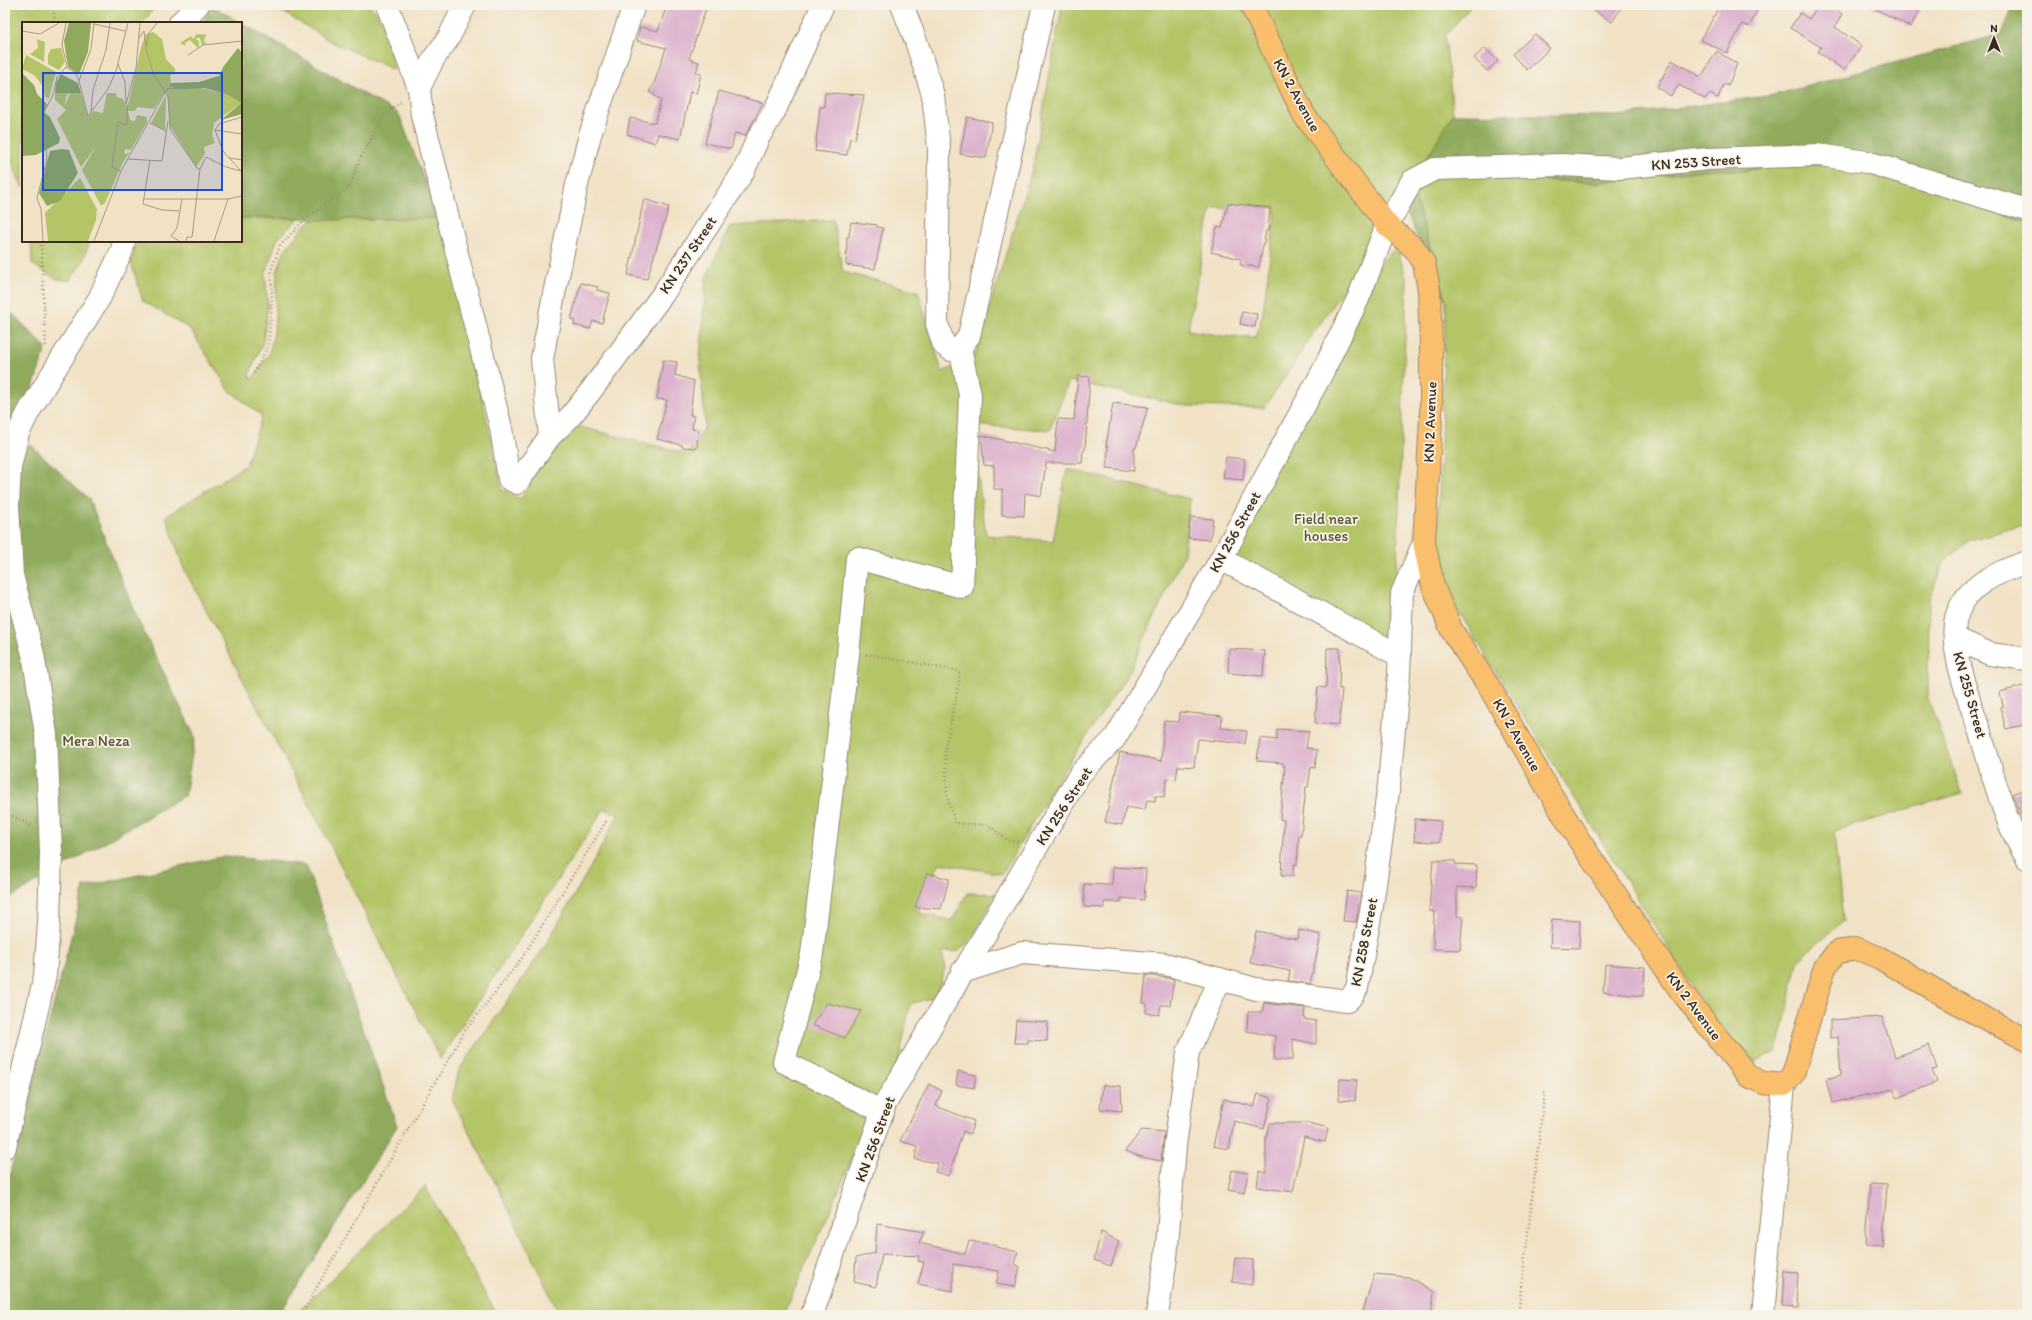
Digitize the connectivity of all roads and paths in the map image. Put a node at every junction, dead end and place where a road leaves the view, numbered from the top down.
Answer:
1 (53, 5) edge
2 (198, 5) edge
3 (387, 5) edge
4 (464, 5) edge
5 (634, 5) edge
6 (823, 5) edge
7 (902, 5) edge
8 (1044, 5) edge
9 (1251, 5) edge
10 (55, 22) edge
11 (181, 22) edge
12 (419, 88) junction
13 (2027, 210) edge
14 (1387, 225) junction
15 (41, 242) edge
16 (124, 242) edge
17 (960, 348) junction
18 (254, 373) dead end
19 (48, 380) junction
20 (550, 436) junction
21 (1424, 542) junction
22 (1221, 559) junction
23 (2027, 562) edge
24 (1955, 638) junction
25 (848, 650) junction
26 (1400, 656) junction
27 (2027, 659) edge
28 (5, 813) edge
29 (607, 820) dead end
30 (50, 831) junction
31 (1037, 846) junction
32 (2027, 858) edge
33 (962, 972) junction
34 (1220, 979) junction
35 (2027, 1040) edge
36 (1784, 1085) junction
37 (1545, 1090) dead end
38 (883, 1112) junction
39 (5, 1147) edge
40 (1317, 1310) dead end
41 (301, 1315) edge
42 (812, 1315) edge
43 (1157, 1315) edge
44 (1316, 1315) edge
45 (1518, 1315) edge
46 (1762, 1315) edge

1 - 10 path
2 - 11 street
3 - 12 street
4 - 12 street
5 - 20 street
6 - 20 street, KN 237 Street
7 - 17 street
8 - 17 street
9 - 14 main road, KN 2 Avenue
12 - 18 path
12 - 20 street, KN 237 Street
13 - 14 street, KN 253 Street
14 - 21 main road, KN 2 Avenue
14 - 22 street, KN 256 Street
15 - 19 path
16 - 19 street
17 - 25 street
19 - 30 street
21 - 26 street, KN 258 Street
21 - 36 main road, KN 2 Avenue
22 - 26 street
22 - 31 street, KN 256 Street
23 - 24 street, KN 255 Street
24 - 27 street
24 - 32 street, KN 255 Street
25 - 31 path
25 - 38 street
26 - 34 street, KN 258 Street
28 - 30 path
29 - 41 path
30 - 39 street
31 - 33 street, KN 256 Street
33 - 34 street, KN 258 Street
33 - 38 street, KN 256 Street
34 - 43 street
35 - 36 main road
36 - 46 street
37 - 45 path
38 - 42 street, KN 256 Street
40 - 44 path

